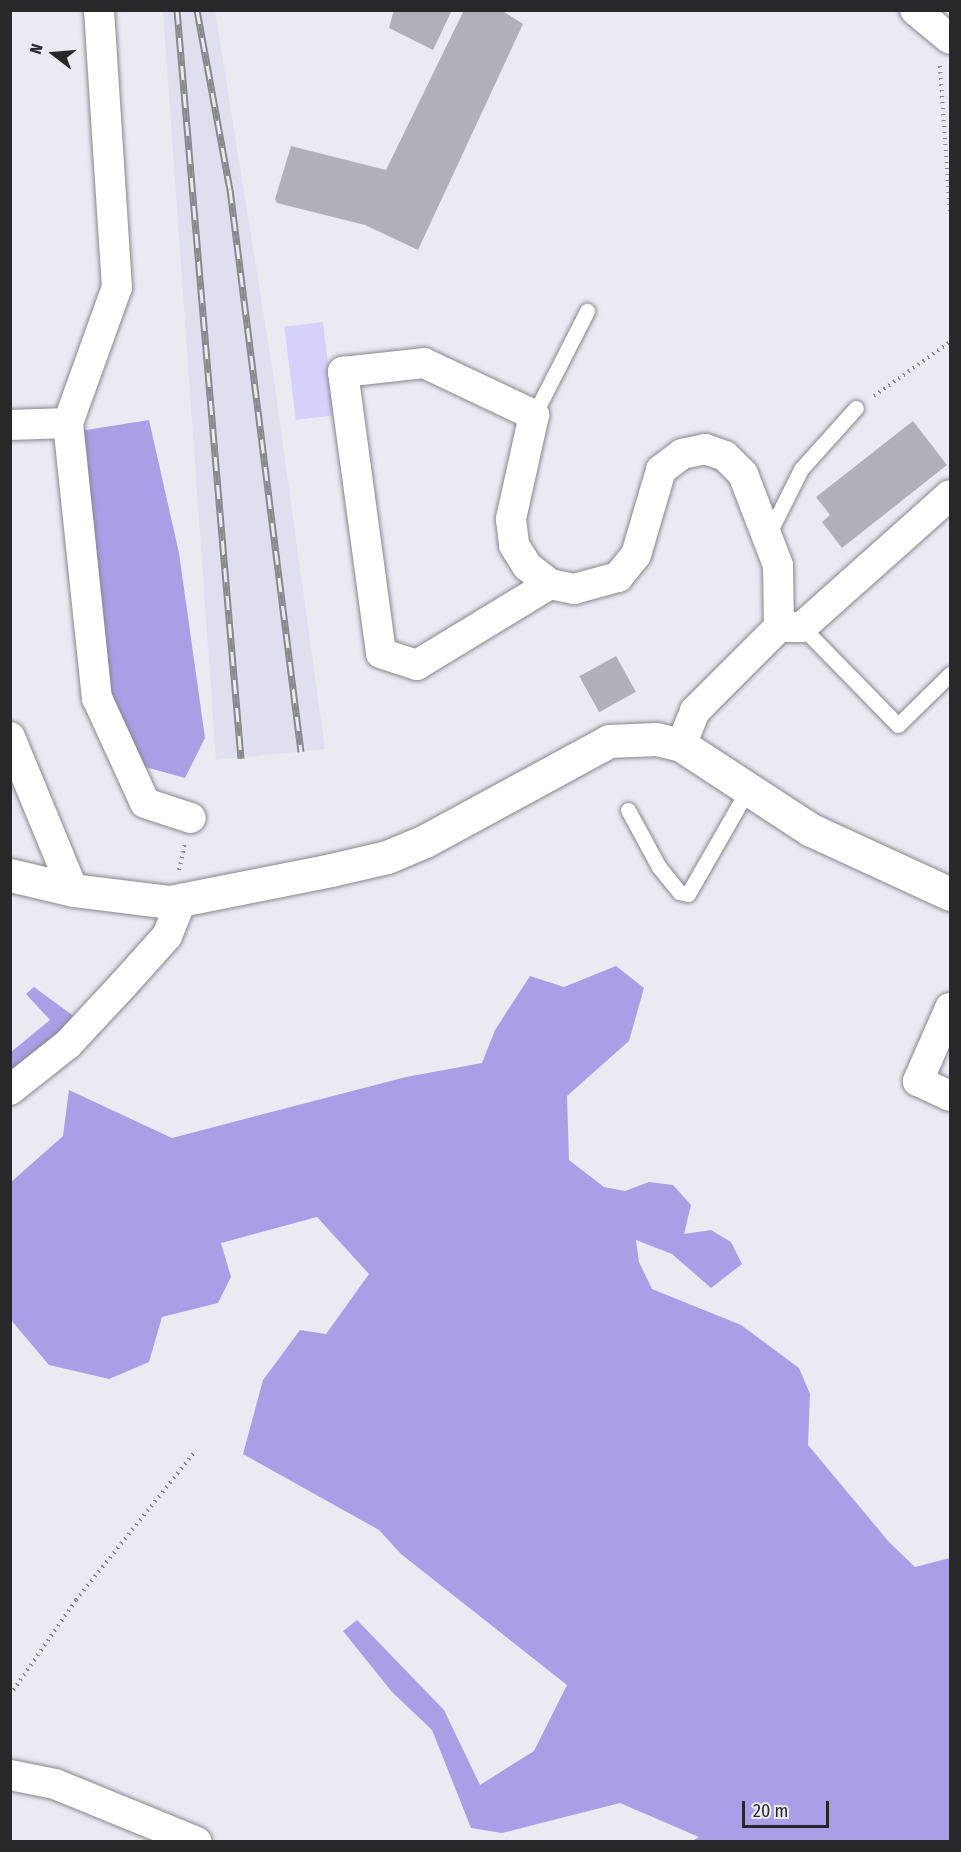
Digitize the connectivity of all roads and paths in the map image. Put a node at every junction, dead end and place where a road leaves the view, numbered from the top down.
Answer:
1 (99, 10) edge
2 (915, 10) edge
3 (947, 37) edge
4 (951, 214) edge
5 (587, 311) dead end
6 (951, 342) edge
7 (856, 408) joint
8 (534, 415) junction
9 (68, 423) junction
10 (10, 425) edge
11 (951, 495) edge
12 (767, 537) junction
13 (550, 584) junction
14 (790, 627) junction
15 (951, 674) edge
16 (10, 737) edge
17 (681, 745) junction
18 (747, 791) junction
19 (628, 810) dead end
20 (191, 818) joint
21 (10, 875) edge
22 (73, 890) junction
23 (951, 894) edge
24 (175, 901) junction
25 (951, 1008) edge
26 (10, 1090) edge
27 (951, 1096) edge
28 (196, 1450) dead end
29 (10, 1695) edge
30 (10, 1775) edge
31 (197, 1842) edge

1 - 9 street
2 - 3 street
3 - 4 path
5 - 8 lane
6 - 7 path
7 - 12 lane
8 - 13 street
8 - 13 street
9 - 10 street
9 - 20 street
11 - 14 street
12 - 13 street
12 - 14 street
14 - 15 lane
14 - 17 street
16 - 22 street
17 - 18 street
17 - 24 street
18 - 19 lane
18 - 23 street
20 - 24 path
21 - 22 street
22 - 24 street
24 - 26 street
25 - 27 street
28 - 29 path
30 - 31 street

